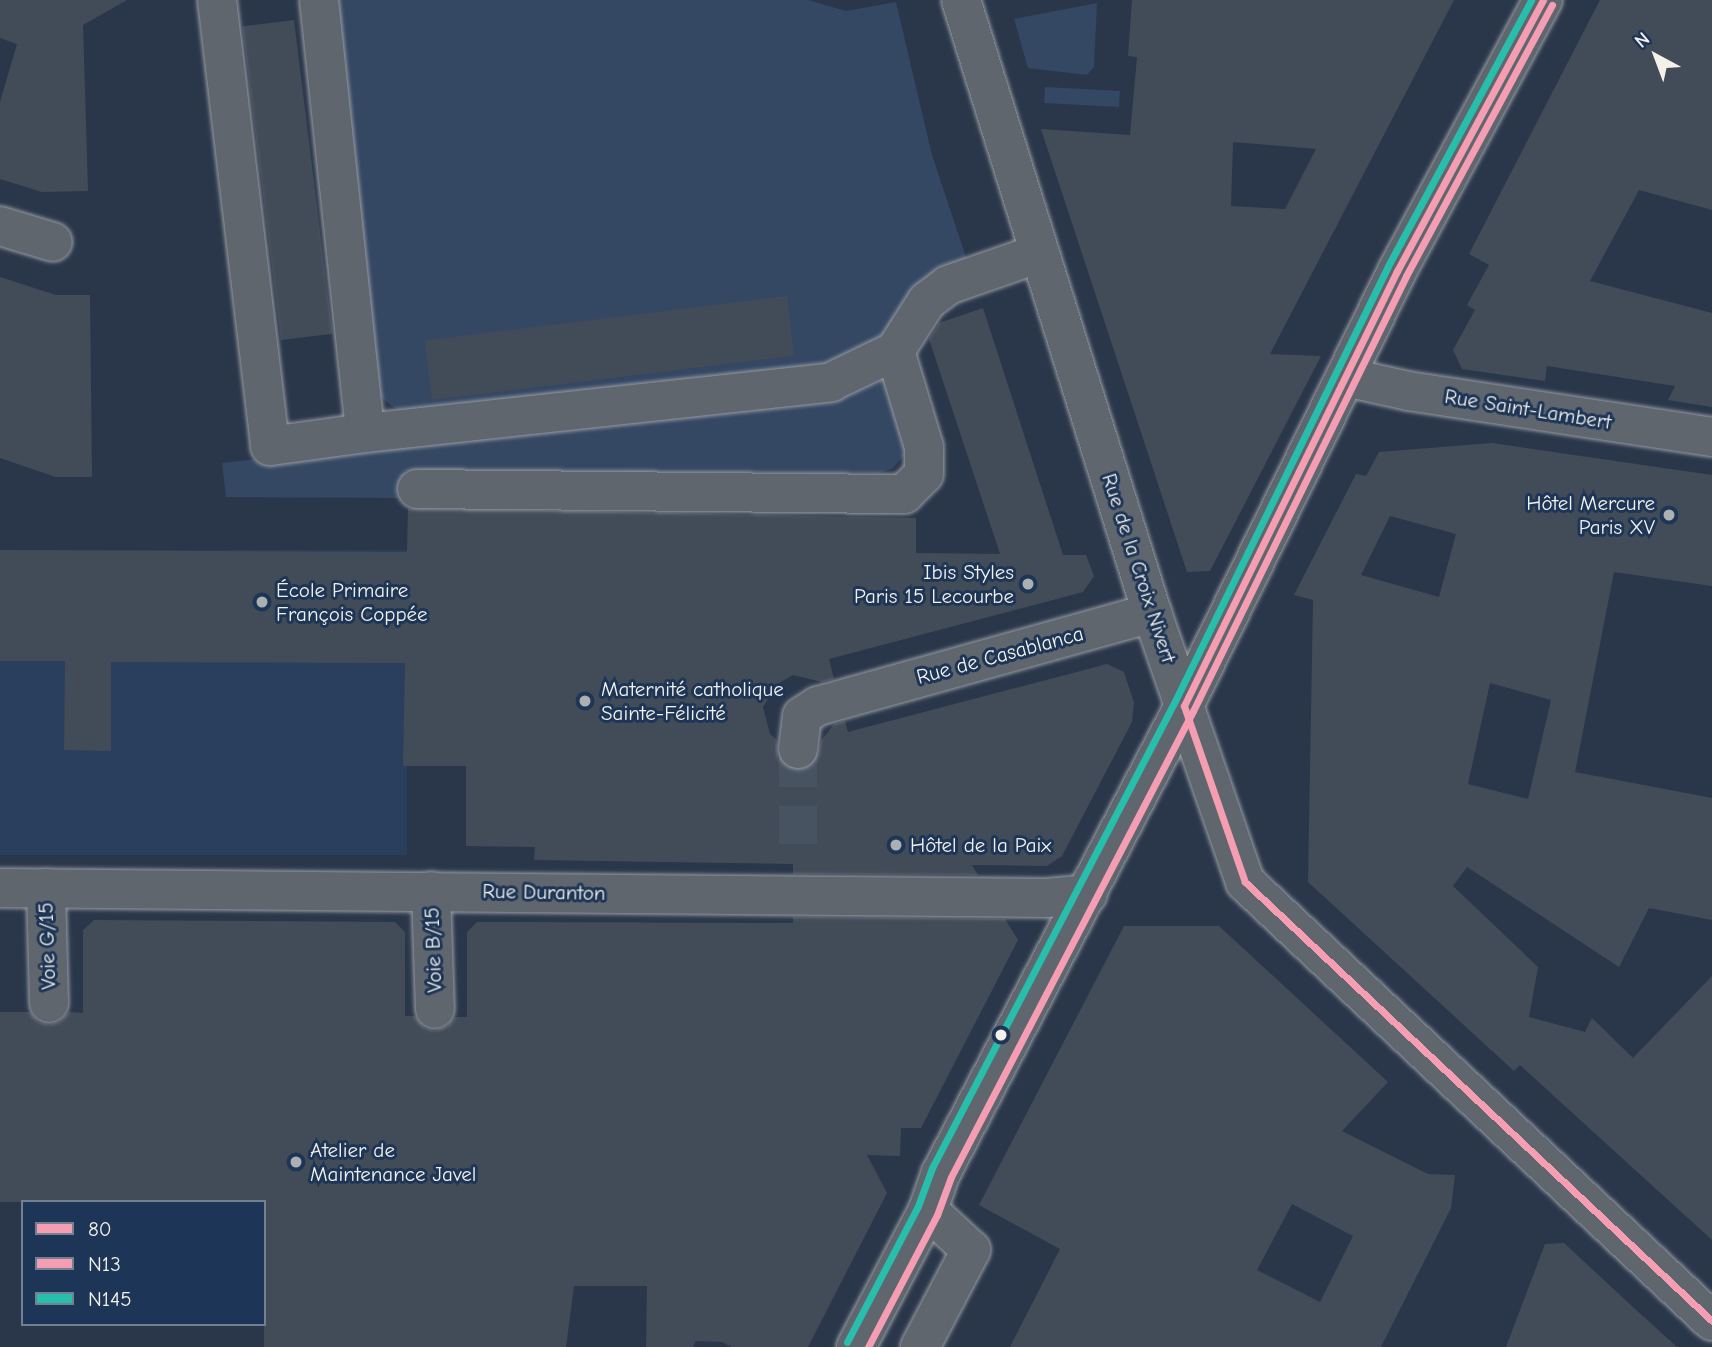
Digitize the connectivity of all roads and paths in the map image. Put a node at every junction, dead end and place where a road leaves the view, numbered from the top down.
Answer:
1 (217, 0) edge
2 (319, 0) edge
3 (961, 0) edge
4 (1543, 0) edge
5 (0, 226) edge
6 (53, 242) dead end
7 (1040, 253) junction
8 (895, 351) junction
9 (1345, 377) junction
10 (365, 433) junction
11 (1712, 437) edge
12 (417, 489) dead end
13 (1152, 614) junction
14 (1184, 706) junction
15 (797, 749) tunnel mouth
16 (0, 888) edge
17 (46, 888) junction
18 (431, 891) junction
19 (1088, 894) junction
20 (49, 1003) dead end
21 (435, 1009) dead end
22 (928, 1210) junction
23 (1712, 1321) edge
24 (856, 1347) edge
25 (920, 1347) edge

1 - 10 street
2 - 10 street
3 - 7 street, Rue de la Croix Nivert
4 - 9 street
5 - 6 street
7 - 8 street
7 - 13 street, Rue de la Croix Nivert
8 - 10 street
8 - 12 street
9 - 11 street, Rue Saint-Lambert
9 - 14 street
13 - 14 street, Rue de la Croix Nivert
13 - 15 street, Rue de Casablanca
14 - 19 street
14 - 23 street, Rue de la Croix Nivert
16 - 17 street, Rue Duranton
17 - 18 street, Rue Duranton
17 - 20 street, Voie G/15
18 - 19 street, Rue Duranton
18 - 21 street, Voie B/15
19 - 22 street
22 - 24 street
22 - 25 street

